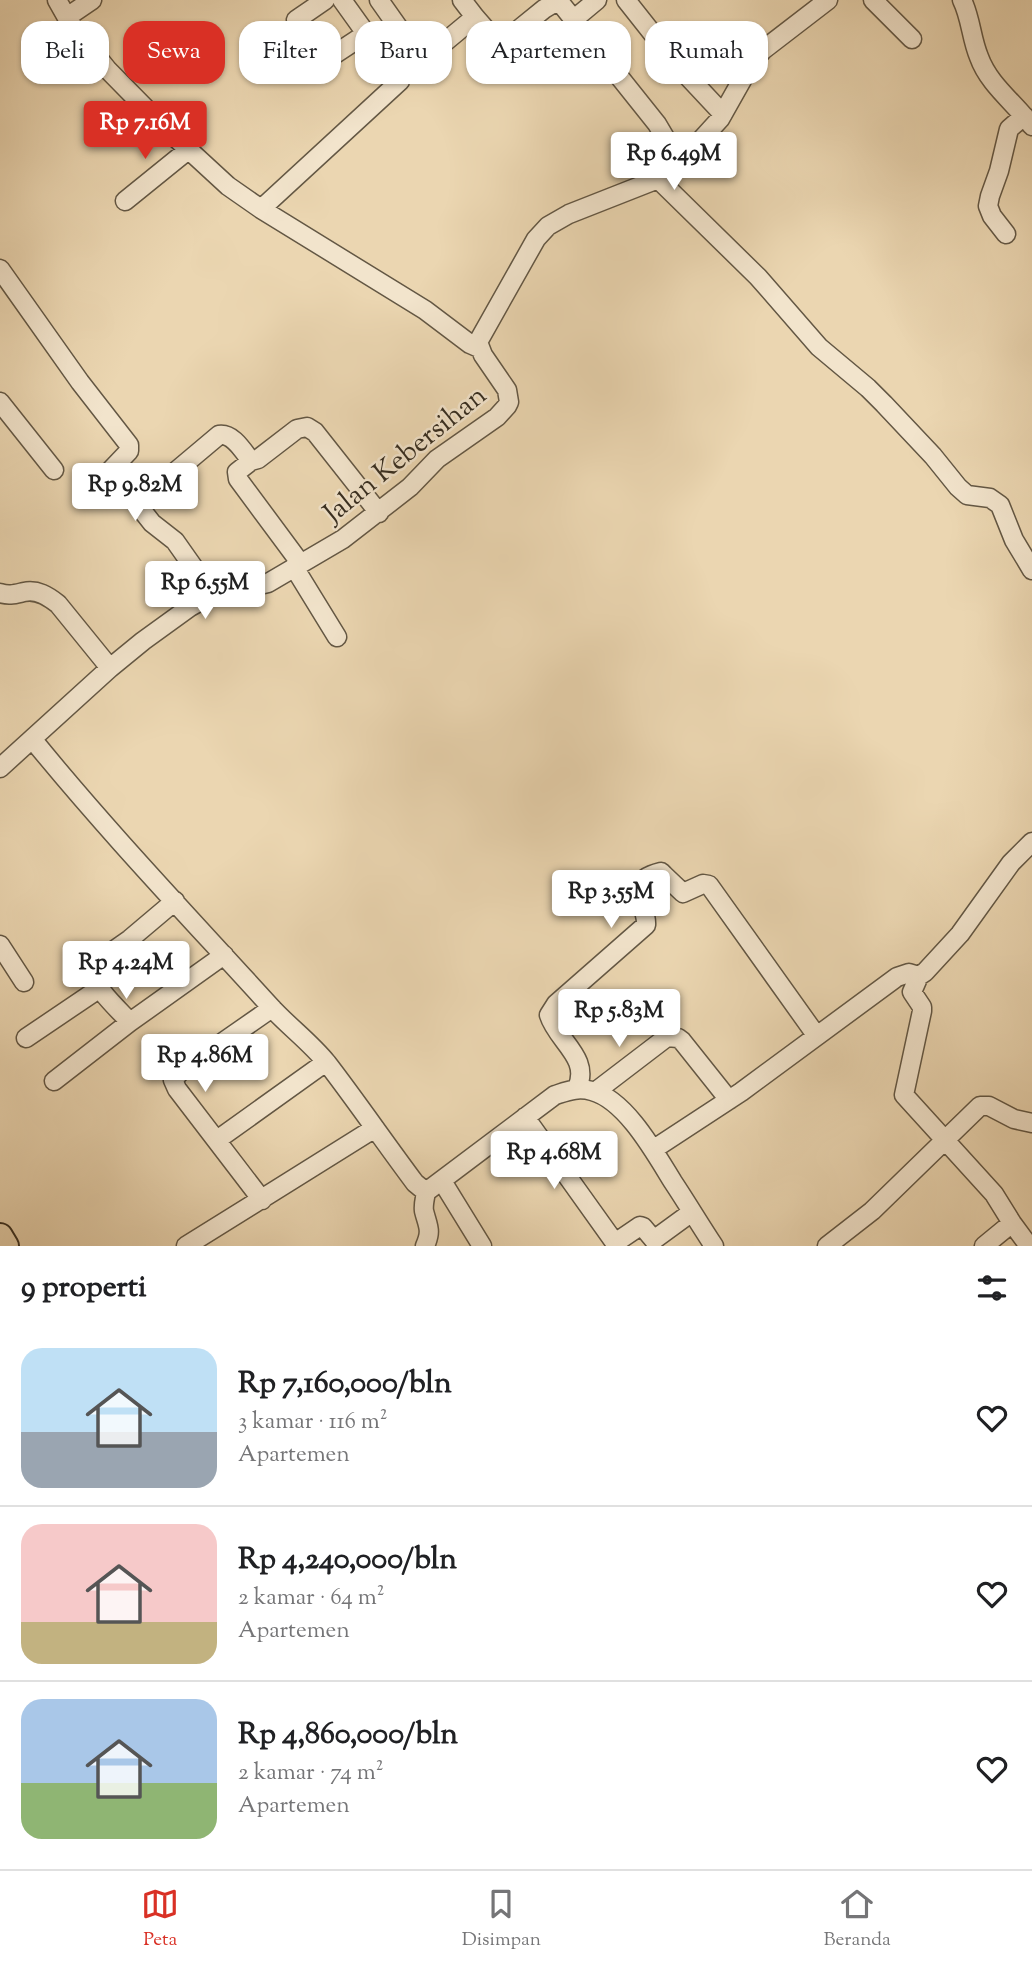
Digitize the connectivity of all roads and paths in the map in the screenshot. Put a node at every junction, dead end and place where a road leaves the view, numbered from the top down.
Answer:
1 (57, 0) edge
2 (92, 0) edge
3 (325, 0) edge
4 (342, 0) edge
5 (379, 0) edge
6 (462, 0) edge
7 (559, 0) edge
8 (597, 0) edge
9 (626, 0) edge
10 (828, 0) edge
11 (873, 0) edge
12 (961, 0) edge
13 (67, 17) junction
14 (475, 17) junction
15 (296, 20) dead end
16 (573, 20) junction
17 (358, 21) edge
18 (394, 21) edge
19 (452, 36) edge
20 (912, 39) dead end
21 (397, 84) edge
22 (723, 114) junction
23 (1028, 121) edge
24 (188, 150) junction
25 (680, 163) junction
26 (659, 179) junction
27 (125, 201) dead end
28 (261, 209) junction
29 (1006, 234) dead end
30 (0, 268) edge
31 (479, 348) junction
32 (0, 402) edge
33 (251, 461) junction
34 (54, 470) dead end
35 (137, 504) junction
36 (379, 513) junction
37 (297, 565) junction
38 (1032, 570) edge
39 (0, 593) edge
40 (213, 595) junction
41 (337, 637) dead end
42 (110, 668) junction
43 (33, 740) junction
44 (0, 768) edge
45 (1026, 848) edge
46 (1032, 868) edge
47 (175, 901) junction
48 (130, 939) junction
49 (0, 945) edge
50 (224, 956) junction
51 (150, 969) dead end
52 (919, 976) junction
53 (24, 982) dead end
54 (100, 988) junction
55 (272, 1008) junction
56 (130, 1023) junction
57 (816, 1035) junction
58 (26, 1038) dead end
59 (326, 1062) junction
60 (54, 1081) dead end
61 (586, 1090) junction
62 (729, 1100) junction
63 (525, 1117) junction
64 (1032, 1123) edge
65 (375, 1129) junction
66 (218, 1140) junction
67 (945, 1140) junction
68 (654, 1149) junction
69 (443, 1181) junction
70 (426, 1192) junction
71 (262, 1200) junction
72 (692, 1212) junction
73 (1012, 1223) junction
74 (0, 1236) edge
75 (6, 1246) edge
76 (186, 1246) edge
77 (425, 1246) edge
78 (482, 1246) edge
79 (714, 1246) edge
80 (827, 1246) edge
81 (984, 1246) edge
82 (1029, 1246) edge

1 - 13 street
2 - 13 street
3 - 15 street
4 - 17 street
5 - 18 street
6 - 14 street
7 - 14 street
7 - 16 street
8 - 16 street
9 - 22 street
10 - 22 street, Jalan Kebersihan
11 - 20 street
12 - 23 street
13 - 24 street
14 - 19 street
16 - 25 street
21 - 28 street
22 - 25 street, Jalan Kebersihan
23 - 29 street
24 - 27 street
24 - 28 street
25 - 26 street, Jalan Kebersihan
26 - 31 street, Jalan Kebersihan
26 - 38 street
28 - 31 street
30 - 35 street
31 - 36 street, Jalan Kebersihan
32 - 34 street
33 - 35 street
33 - 36 street
33 - 37 street
35 - 40 street
36 - 37 street, Jalan Kebersihan
37 - 40 street, Jalan Kebersihan
37 - 41 street
39 - 42 street
40 - 42 street, Jalan Kebersihan
42 - 43 street, Jalan Kebersihan
43 - 44 street, Jalan Kebersihan
43 - 47 street
45 - 46 street
45 - 52 street
47 - 48 street
47 - 50 street
48 - 51 street
48 - 54 street
49 - 53 street
50 - 55 street
50 - 56 street
52 - 57 street
52 - 67 street
54 - 56 street
54 - 58 street
55 - 59 street
55 - 66 street
56 - 60 street
57 - 61 street
57 - 62 street
59 - 65 street
59 - 66 street
61 - 62 street
61 - 63 street
61 - 68 street
62 - 68 street
63 - 69 street
63 - 72 street
64 - 67 street
65 - 70 street
65 - 71 street
66 - 71 street
67 - 73 street
67 - 80 street
68 - 72 street
69 - 70 street
69 - 78 street
70 - 77 street
71 - 76 street
72 - 79 street
73 - 81 street
73 - 82 street
74 - 75 highway

